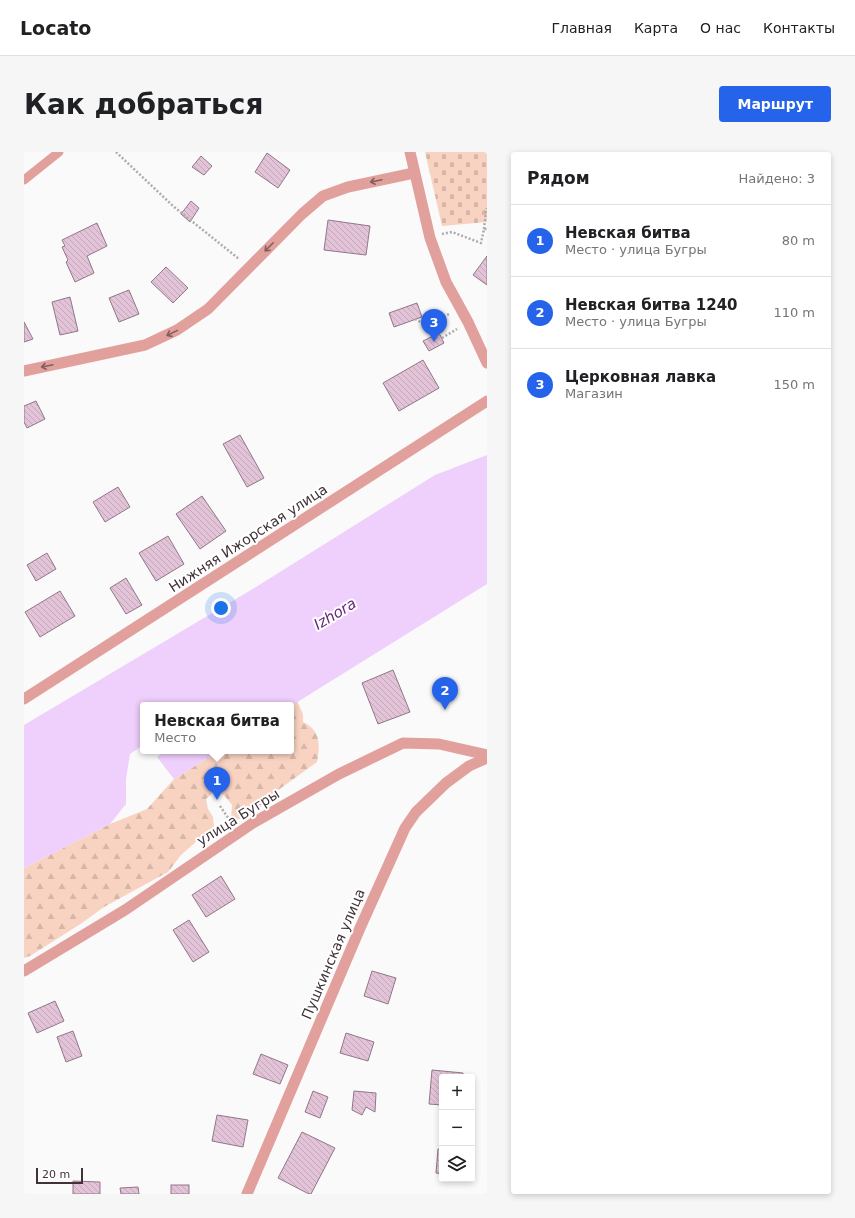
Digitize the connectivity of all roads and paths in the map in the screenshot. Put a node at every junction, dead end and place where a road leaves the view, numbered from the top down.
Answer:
1 (59, 152) edge
2 (116, 152) edge
3 (410, 152) edge
4 (414, 173) junction
5 (24, 180) edge
6 (487, 208) edge
7 (486, 229) edge
8 (430, 238) junction
9 (249, 267) junction
10 (460, 308) junction
11 (415, 319) dead end
12 (468, 322) junction
13 (442, 338) dead end
14 (487, 363) edge
15 (24, 371) edge
16 (487, 401) edge
17 (24, 699) edge
18 (487, 756) edge
19 (220, 806) dead end
20 (238, 833) junction
21 (24, 971) edge
22 (247, 1194) edge

1 - 5 lane
2 - 9 path
3 - 4 street
4 - 8 street
4 -> 9 street
6 - 7 path
7 - 8 path
8 - 10 street
9 -> 15 street
10 - 11 path
10 - 12 street
12 - 13 path
12 - 14 street
16 - 17 street, Нижняя Ижорская улица
18 - 20 street, улица Бугры
18 - 22 street, Пушкинская улица
19 - 20 path
20 - 21 street, улица Бугры

